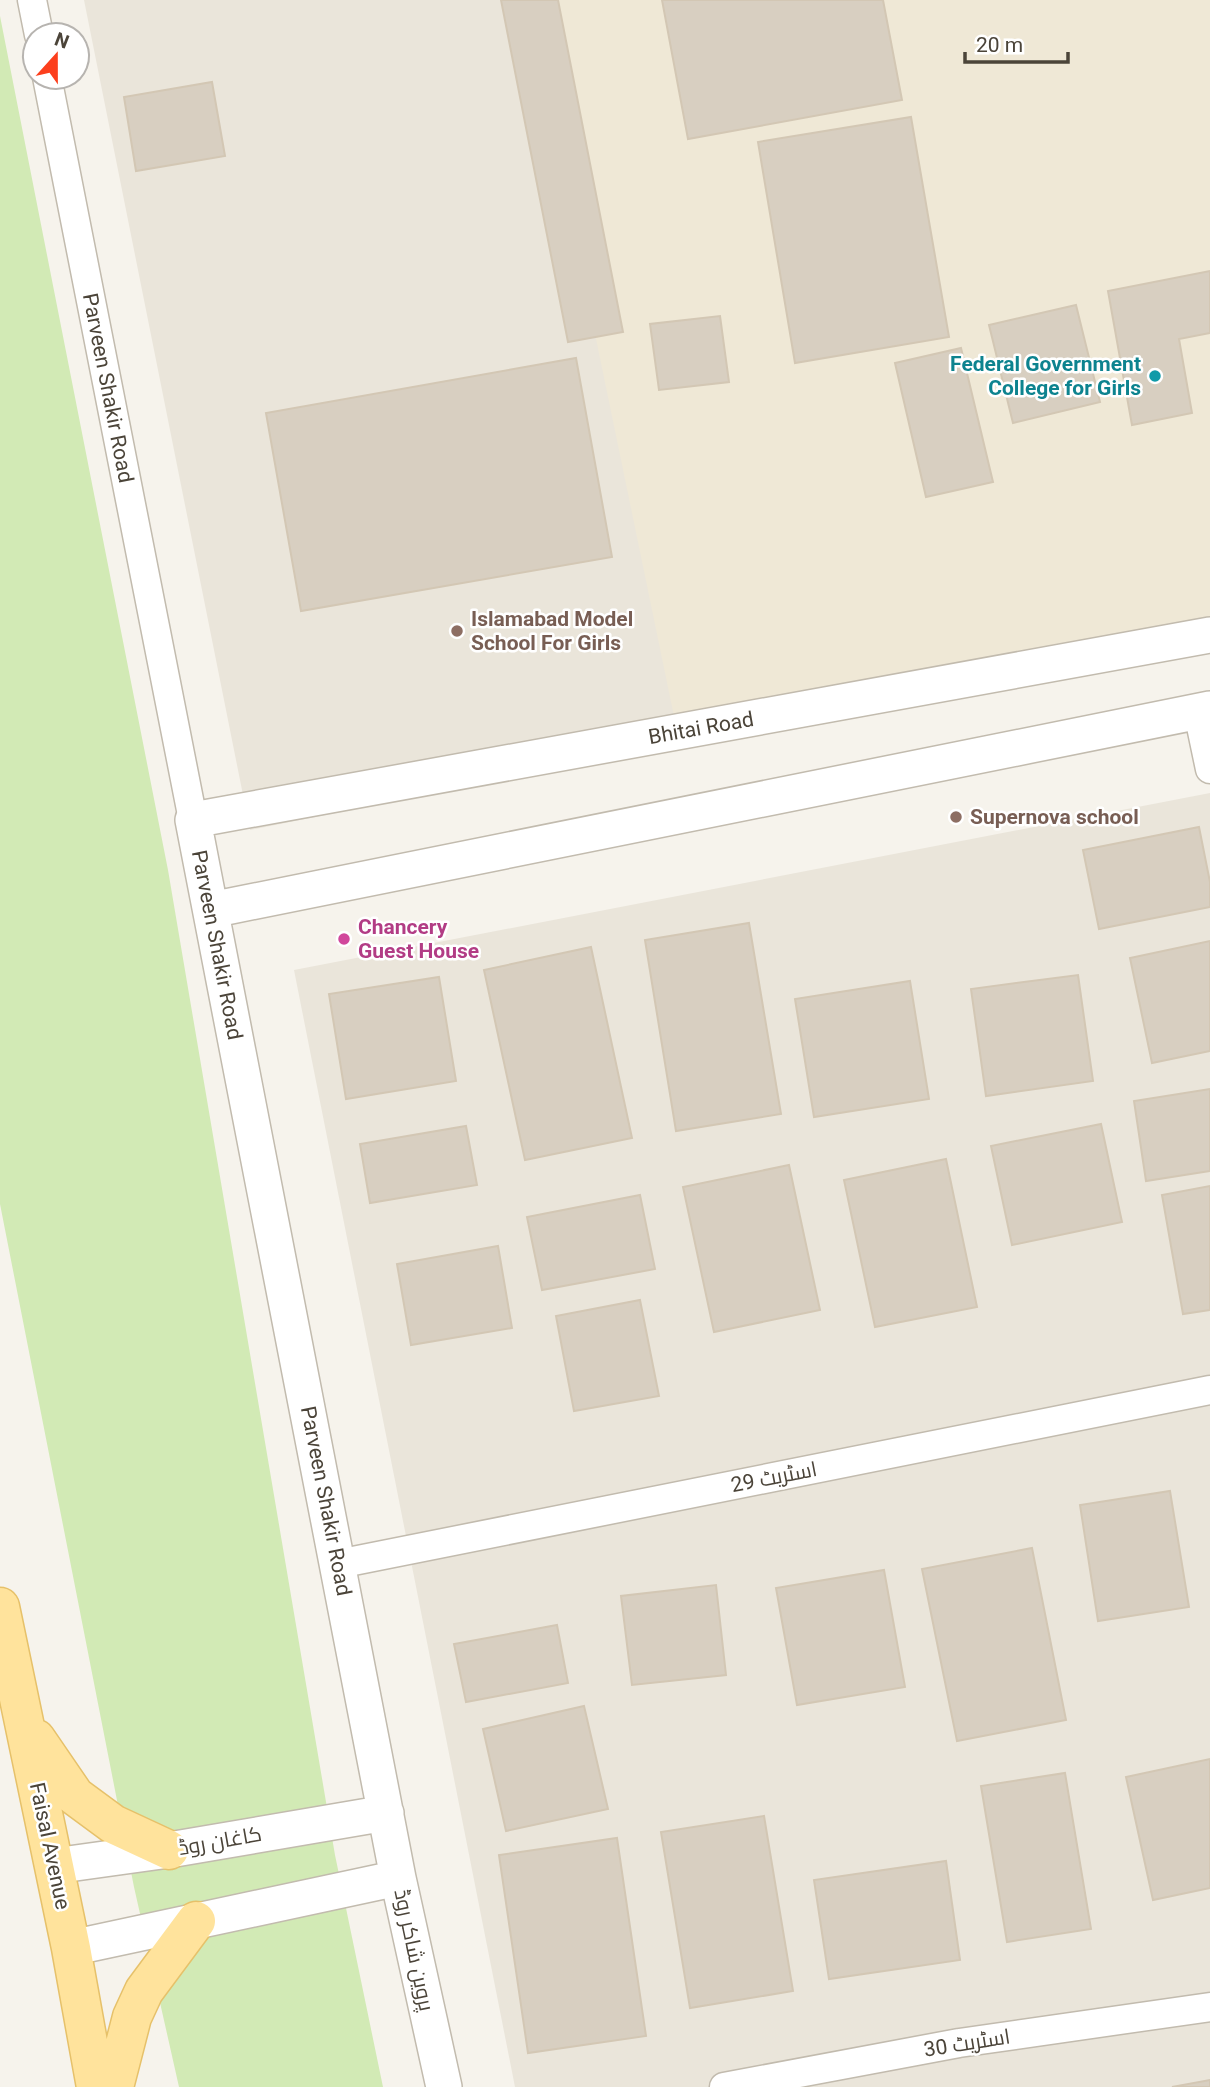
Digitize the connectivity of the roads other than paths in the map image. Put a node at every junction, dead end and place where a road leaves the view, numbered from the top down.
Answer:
1 (32, 0) edge
2 (36, 21) edge
3 (50, 91) edge
4 (1210, 635) edge
5 (1204, 711) edge
6 (1210, 769) edge
7 (192, 820) junction
8 (211, 911) junction
9 (1210, 1390) edge
10 (338, 1564) junction
11 (0, 1606) edge
12 (22, 1717) junction
13 (386, 1813) junction
14 (169, 1850) junction
15 (54, 1866) junction
16 (398, 1878) junction
17 (196, 1921) junction
18 (71, 1948) junction
19 (1210, 2007) edge
20 (96, 2087) edge
21 (114, 2087) edge
22 (444, 2087) edge
23 (724, 2087) edge

1 - 2 street
3 - 7 street, Parveen Shakir Road
4 - 7 street, Bhitai Road
5 - 6 street
5 - 8 street
7 - 8 street, Parveen Shakir Road
8 - 10 street, Parveen Shakir Road
9 - 10 street, اسٹریٹ 29
10 - 13 street, Parveen Shakir Road
11 - 12 main road, Faisal Avenue
12 - 14 main road
12 - 15 main road, Faisal Avenue
13 - 14 street, کاغان روڈ
13 - 16 street, پروین شاکر روڈ
14 - 15 street, کاغان روڈ
15 - 18 main road, Faisal Avenue
16 - 17 street
16 - 22 street, پروین شاکر روڈ
17 - 18 street
17 - 21 main road
18 - 20 main road, Faisal Avenue
19 - 23 street, اسٹریٹ 30

